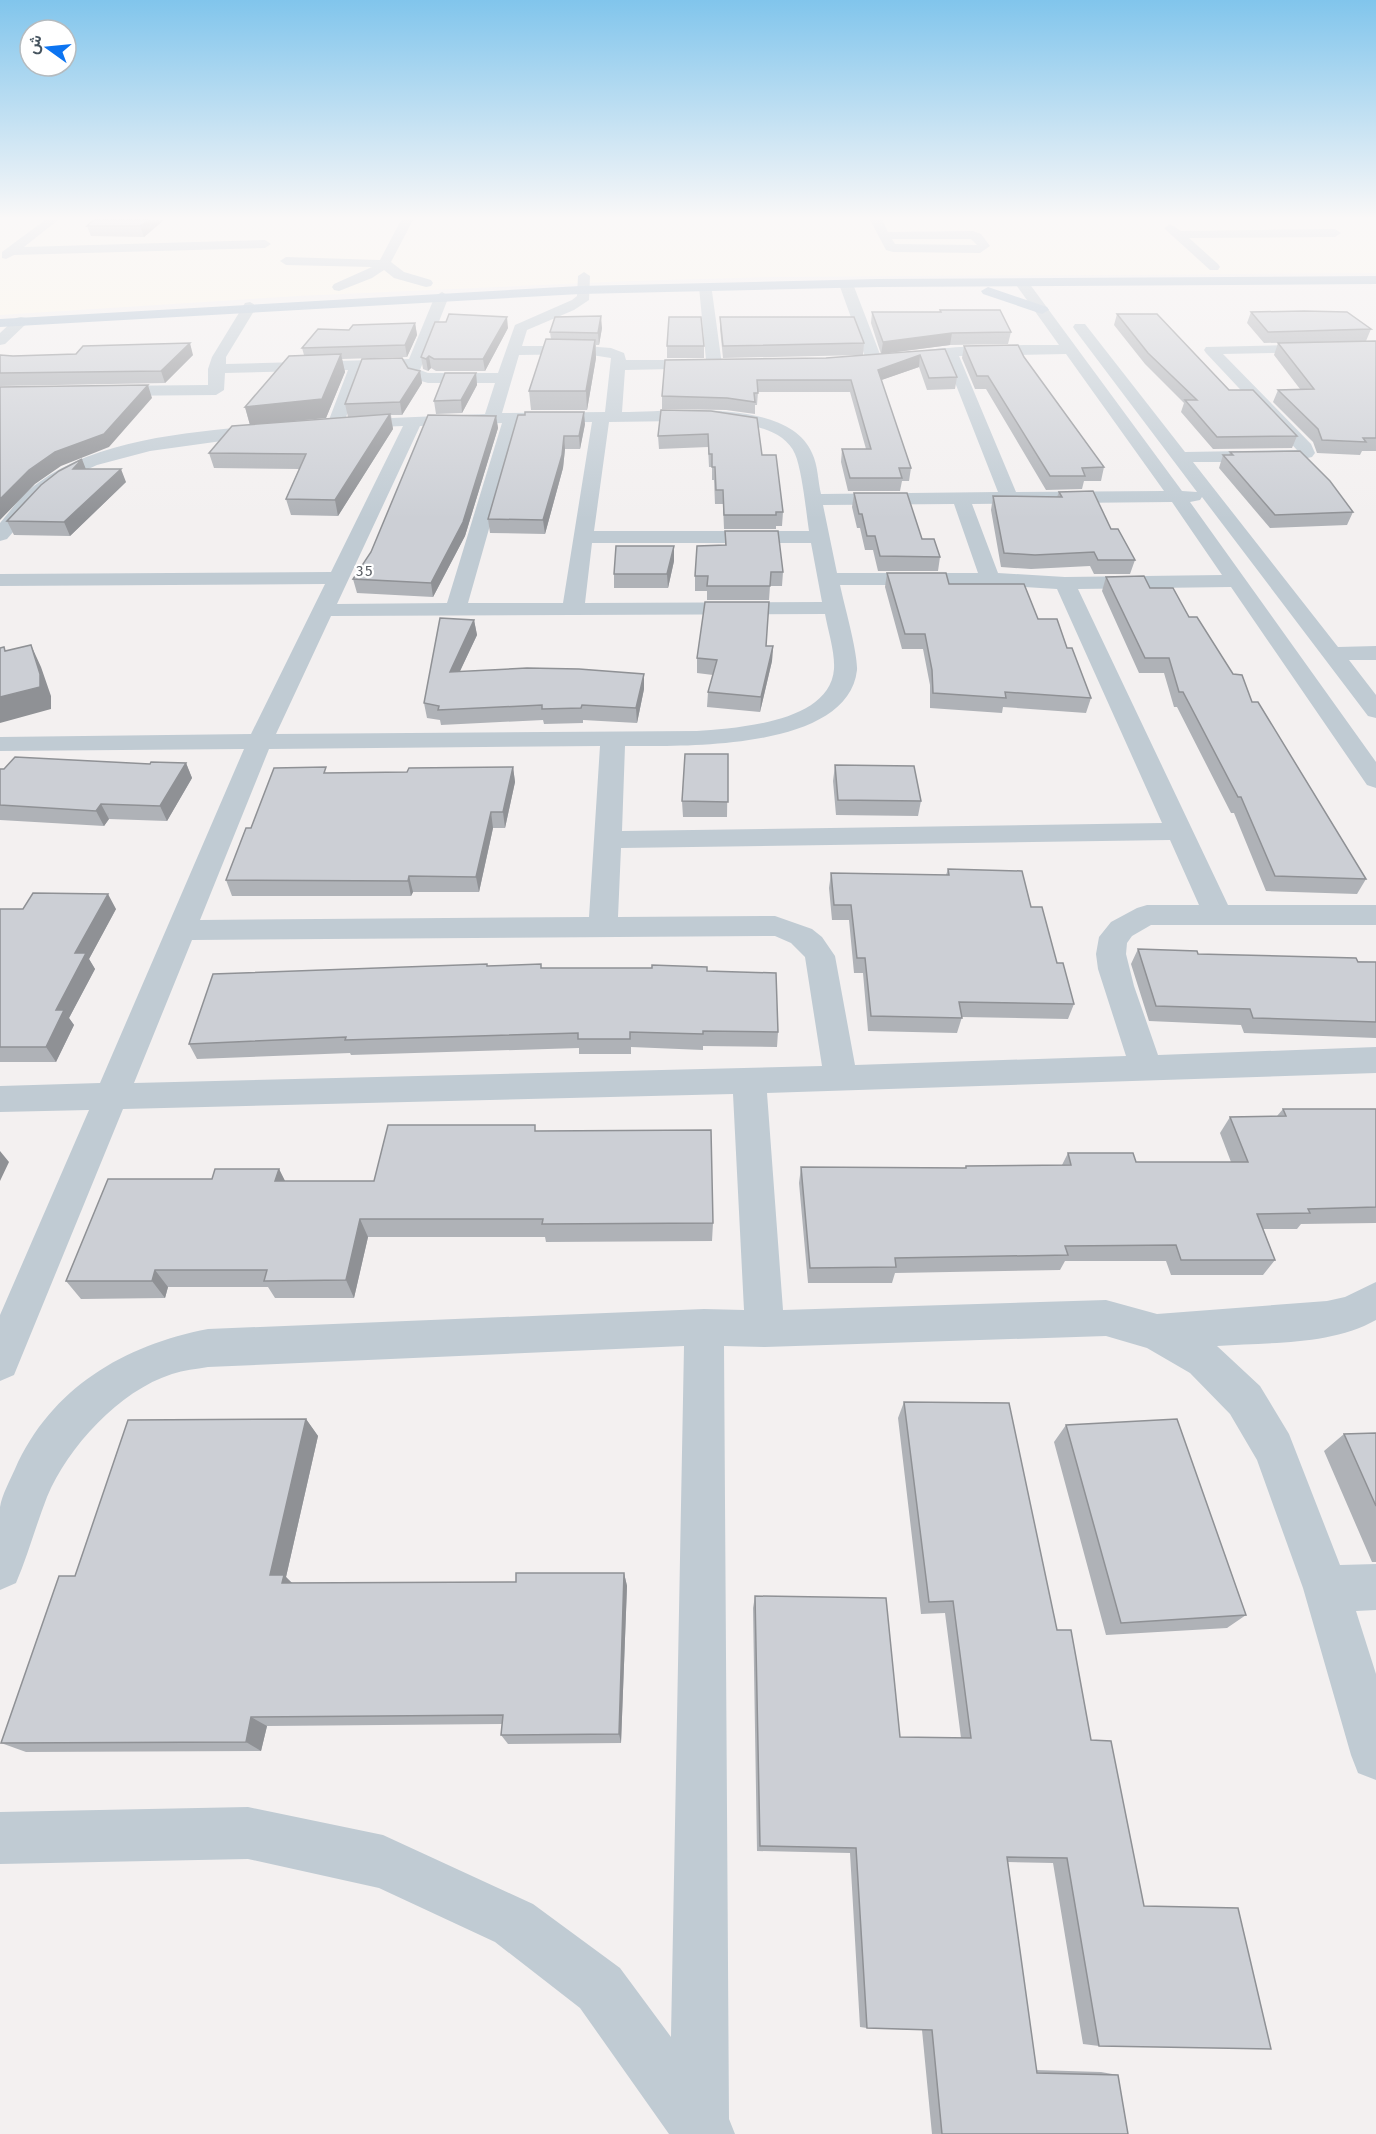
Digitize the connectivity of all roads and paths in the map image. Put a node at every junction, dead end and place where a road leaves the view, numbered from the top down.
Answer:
1 (43, 320) edge
2 (242, 320) edge
3 (426, 320) edge
4 (533, 320) edge
5 (711, 320) edge
6 (859, 320) edge
7 (1049, 320) edge
8 (1067, 320) edge
9 (21, 321) junction
10 (0, 323) edge
11 (0, 341) edge
12 (1376, 346) edge
13 (1070, 349) junction
14 (512, 351) junction
15 (951, 351) junction
16 (875, 362) junction
17 (415, 363) junction
18 (855, 363) edge
19 (357, 365) junction
20 (618, 365) junction
21 (216, 369) junction
22 (503, 378) junction
23 (84, 392) edge
24 (607, 417) junction
25 (512, 418) junction
26 (492, 419) junction
27 (203, 420) dead end
28 (414, 421) junction
29 (335, 425) junction
30 (316, 426) edge
31 (282, 429) edge
32 (193, 440) junction
33 (1182, 457) junction
34 (1177, 496) junction
35 (1212, 496) junction
36 (961, 498) junction
37 (1009, 498) junction
38 (814, 500) junction
39 (0, 535) edge
40 (583, 537) junction
41 (821, 537) junction
42 (339, 578) junction
43 (829, 579) junction
44 (990, 579) junction
45 (0, 580) edge
46 (1235, 581) junction
47 (1065, 583) junction
48 (835, 608) junction
49 (456, 609) junction
50 (573, 609) junction
51 (324, 610) junction
52 (1376, 653) edge
53 (1333, 654) junction
54 (1376, 711) edge
55 (613, 740) junction
56 (260, 742) junction
57 (2, 747) edge
58 (1376, 780) edge
59 (1180, 831) junction
60 (608, 840) junction
61 (1217, 913) junction
62 (1376, 915) edge
63 (603, 927) junction
64 (180, 930) junction
65 (1376, 1060) edge
66 (1147, 1069) junction
67 (841, 1078) junction
68 (749, 1081) junction
69 (110, 1096) junction
70 (0, 1099) edge
71 (1376, 1300) edge
72 (704, 1327) junction
73 (765, 1329) junction
74 (1156, 1332) junction
75 (0, 1362) edge
76 (12, 1498) edge
77 (0, 1567) edge
78 (1376, 1587) edge
79 (1326, 1588) junction
80 (1376, 1755) edge
81 (0, 1838) edge
82 (702, 2130) edge

1 - 9 main road
2 - 21 street
3 - 17 street
4 - 14 street
5 - 20 street
6 - 16 street
7 - 13 street
8 - 33 street
9 - 10 main road
9 - 11 street
12 - 33 street
13 - 15 street
13 - 34 street
14 - 20 street
14 - 22 street
15 - 16 street
15 - 37 street
16 - 18 street
17 - 19 street
17 - 22 street
19 - 21 street
19 - 29 street
20 - 24 street
21 - 23 street
22 - 26 street
24 - 25 street
24 - 38 street
24 - 40 street
25 - 26 street
25 - 49 street
26 - 28 street
27 - 32 street
28 - 29 street
28 - 42 street
29 - 30 street
31 - 32 street
32 - 39 street
33 - 35 street
34 - 35 street
34 - 37 street
34 - 46 street
35 - 53 street
36 - 37 street
36 - 38 street
36 - 44 street
38 - 41 street
40 - 41 street
40 - 50 street
41 - 43 street
42 - 45 street
42 - 51 street
43 - 44 street
43 - 48 street
44 - 47 street
46 - 47 street
46 - 58 street
47 - 59 street
48 - 50 street
48 - 55 street
49 - 50 street
49 - 51 street
51 - 56 street
52 - 53 street
53 - 54 street
55 - 56 street
55 - 60 street
56 - 57 street
56 - 64 street
59 - 60 street
59 - 61 street
60 - 63 street
61 - 62 street
61 - 66 street
63 - 64 street
63 - 67 street
64 - 69 street
65 - 66 street
66 - 67 street
67 - 68 street
68 - 69 street
68 - 73 street
69 - 70 street
69 - 75 street
71 - 74 street
72 - 73 street
72 - 76 street
72 - 82 street
73 - 74 street
74 - 79 street
76 - 77 street
78 - 79 street
79 - 80 street
81 - 82 street

